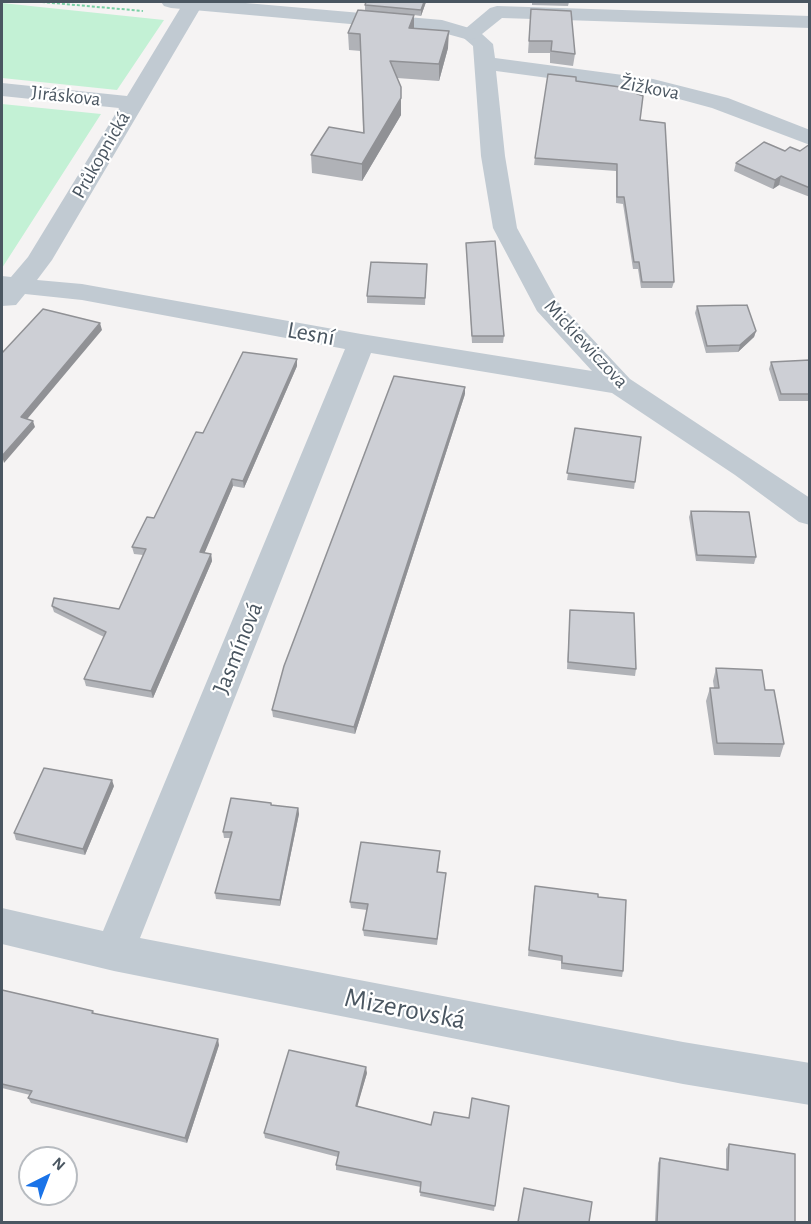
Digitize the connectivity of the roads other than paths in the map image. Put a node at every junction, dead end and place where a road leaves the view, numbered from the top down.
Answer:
1 (721, 2) edge
2 (186, 5) edge
3 (497, 7) edge
4 (698, 18) junction
5 (810, 22) edge
6 (469, 34) junction
7 (485, 63) junction
8 (2, 89) edge
9 (131, 103) junction
10 (810, 138) edge
11 (7, 291) edge
12 (361, 343) junction
13 (620, 385) junction
14 (810, 514) edge
15 (2, 926) edge
16 (114, 952) junction
17 (810, 1084) edge

1 - 4 street
2 - 6 street
2 - 9 street, Průkopnická
3 - 4 street
3 - 6 street
4 - 5 street
6 - 7 street, Mickiewiczova
7 - 10 street, Žižkova
7 - 13 street, Mickiewiczova
8 - 9 street, Jiráskova
9 - 11 street, Průkopnická
11 - 12 street, Lesní
12 - 13 street, Lesní
12 - 16 street, Jasmínová
13 - 14 street, Mickiewiczova
15 - 16 street, Mizerovská
16 - 17 street, Mizerovská

